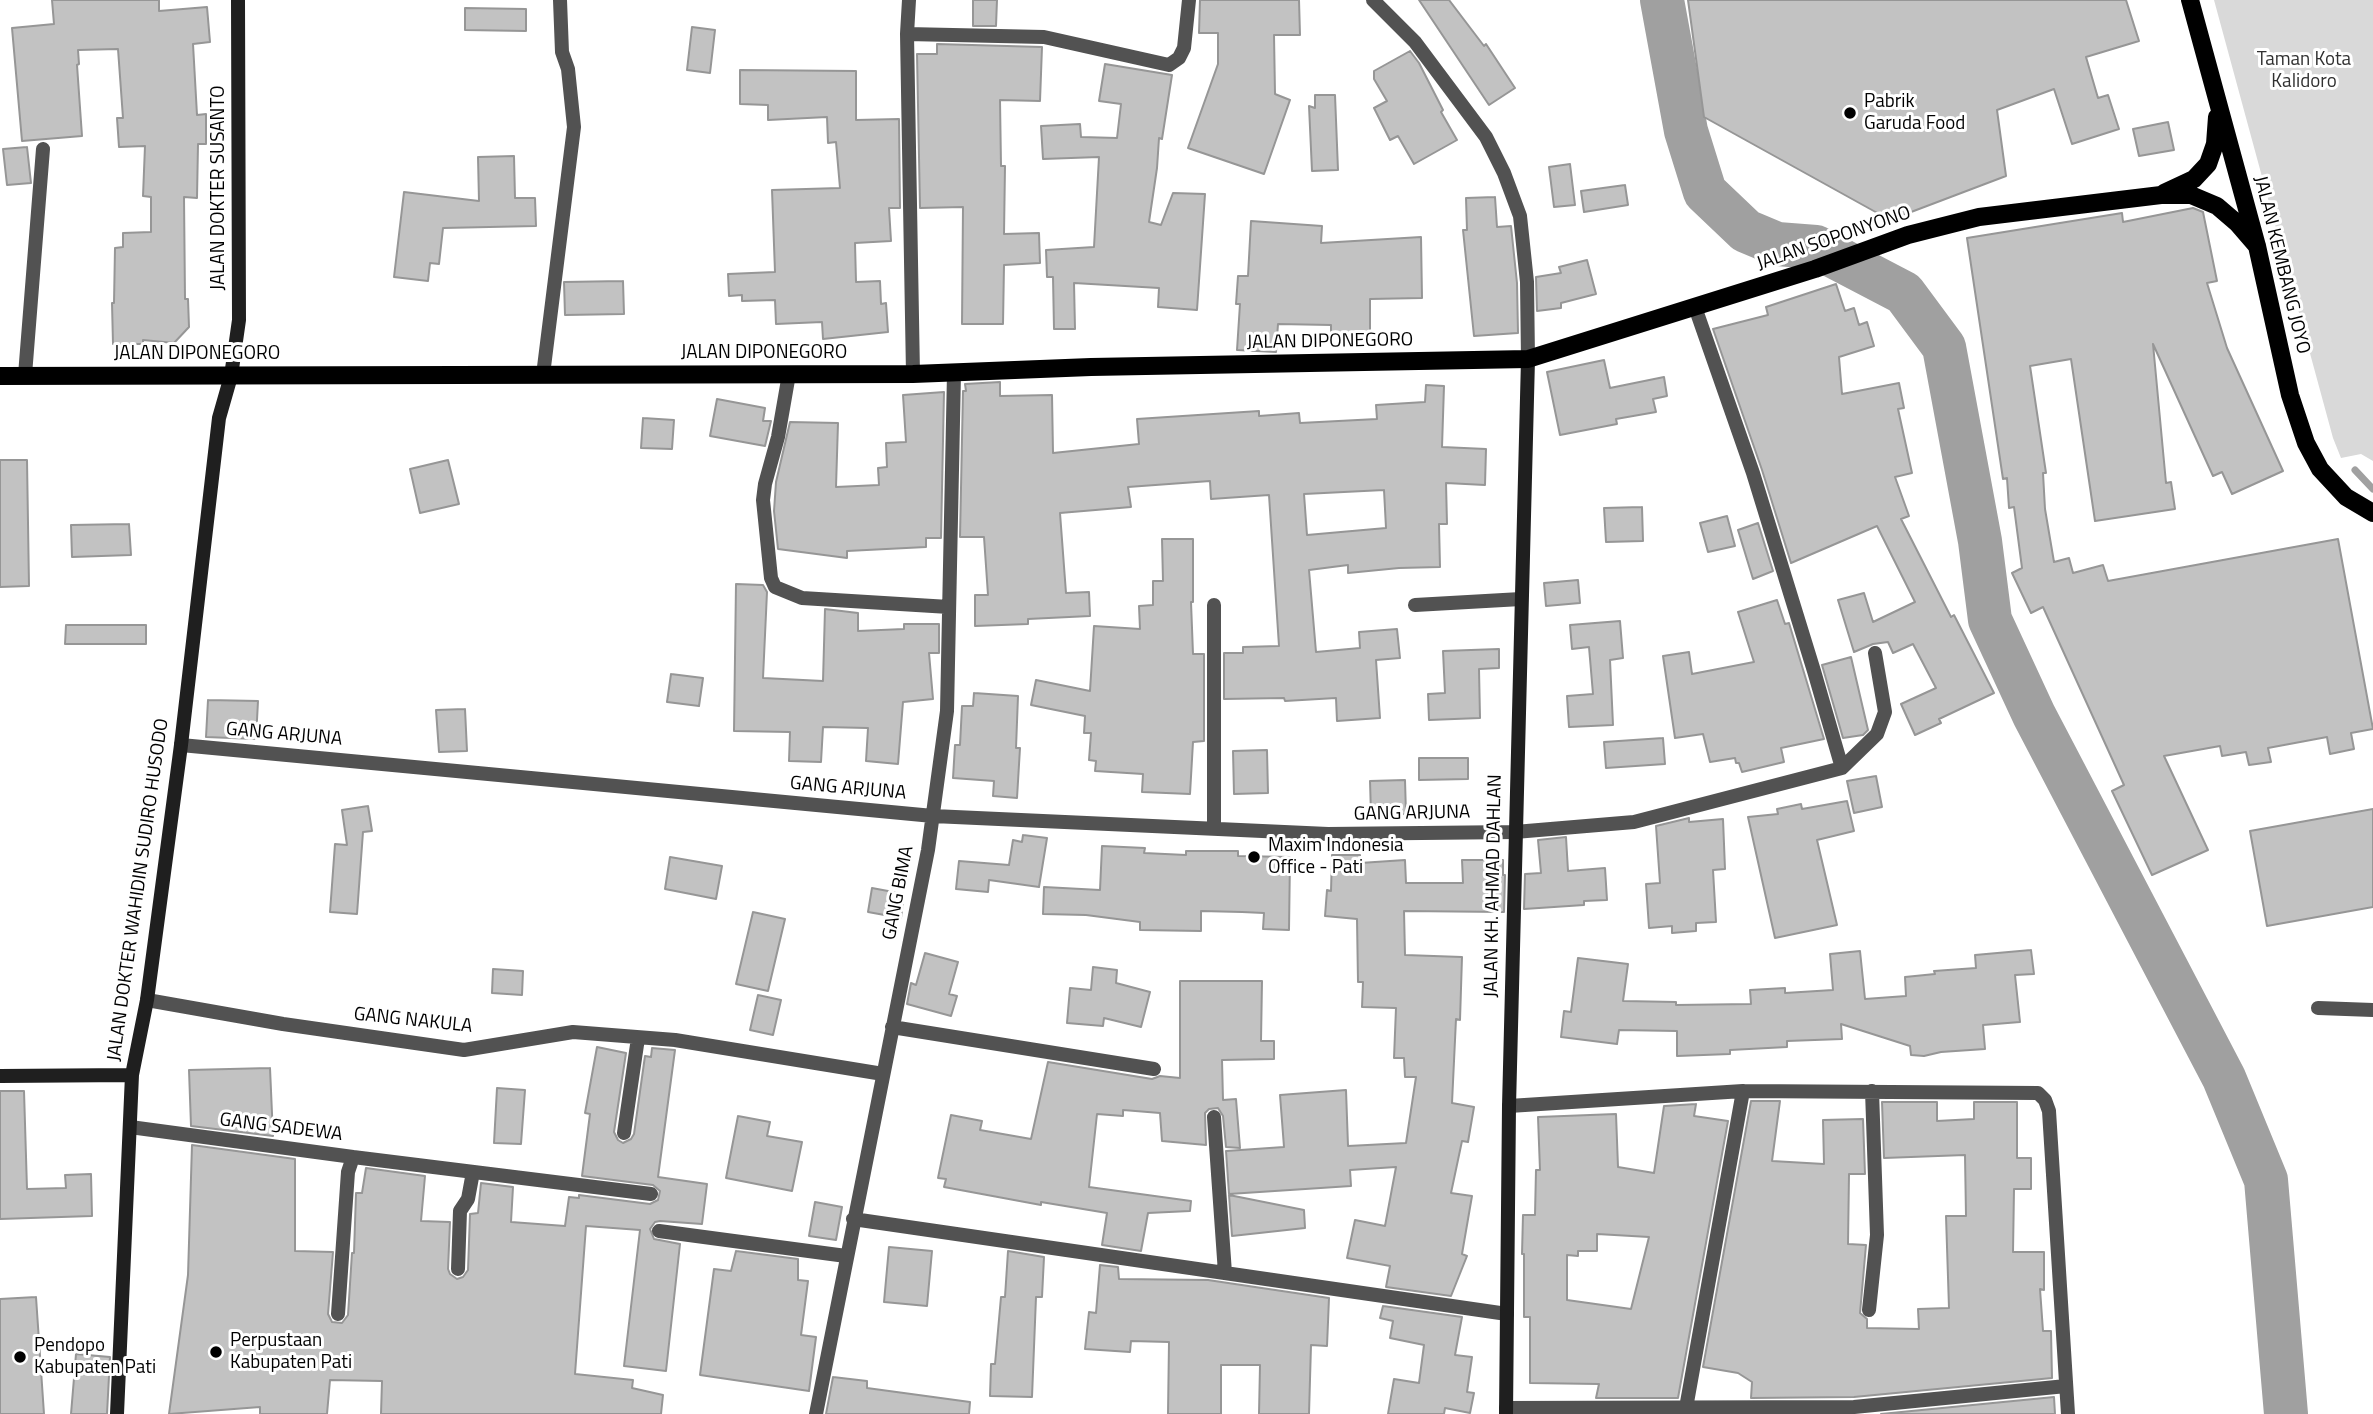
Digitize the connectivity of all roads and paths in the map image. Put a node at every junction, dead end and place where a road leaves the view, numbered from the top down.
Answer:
1 (238, 0) edge
2 (560, 0) edge
3 (909, 0) edge
4 (1189, 0) edge
5 (1373, 0) edge
6 (2190, 0) edge
7 (907, 34) junction
8 (2218, 103) junction
9 (43, 149) dead end
10 (2161, 195) junction
11 (2258, 246) junction
12 (1695, 306) junction
13 (1528, 359) junction
14 (954, 373) junction
15 (25, 374) junction
16 (789, 374) junction
17 (913, 374) junction
18 (543, 375) junction
19 (0, 376) edge
20 (231, 376) junction
21 (2373, 513) edge
22 (1521, 598) junction
23 (1214, 605) dead end
24 (1415, 605) dead end
25 (949, 607) junction
26 (1875, 653) dead end
27 (181, 745) junction
28 (1842, 768) junction
29 (933, 816) junction
30 (1214, 829) junction
31 (1515, 832) junction
32 (147, 1000) junction
33 (2318, 1008) dead end
34 (2373, 1010) edge
35 (892, 1027) junction
36 (638, 1038) junction
37 (1154, 1069) dead end
38 (883, 1074) junction
39 (132, 1075) junction
40 (0, 1076) edge
41 (1743, 1091) junction
42 (1872, 1091) junction
43 (1509, 1106) junction
44 (1214, 1117) dead end
45 (130, 1127) junction
46 (624, 1133) dead end
47 (353, 1157) junction
48 (473, 1172) junction
49 (651, 1194) dead end
50 (853, 1219) junction
51 (659, 1231) dead end
52 (846, 1256) junction
53 (458, 1269) dead end
54 (1225, 1273) junction
55 (1869, 1310) dead end
56 (338, 1314) dead end
57 (1507, 1314) junction
58 (2066, 1386) junction
59 (1686, 1408) junction
60 (1879, 1409) edge
61 (1506, 1411) edge
62 (117, 1414) edge
63 (816, 1414) edge
64 (2068, 1414) edge

1 - 20 main road, JALAN DOKTER SUSANTO
2 - 18 street
3 - 7 street
4 - 7 street
5 - 13 street
6 - 8 main road, JALAN KEMBANG JOYO
7 - 17 street
8 - 10 main road
8 - 11 main road, JALAN KEMBANG JOYO
9 - 15 street
10 - 11 main road
10 - 12 main road, JALAN SOPONYONO
11 - 21 main road, JALAN KEMBANG JOYO
12 - 13 main road, JALAN SOPONYONO
12 - 28 street
13 - 14 main road, JALAN DIPONEGORO
13 - 22 main road, JALAN KH. AHMAD DAHLAN
14 - 17 main road, JALAN DIPONEGORO
14 - 25 street, GANG BIMA
15 - 19 main road, JALAN DIPONEGORO
15 - 20 main road, JALAN DIPONEGORO
16 - 17 main road, JALAN DIPONEGORO
16 - 18 main road, JALAN DIPONEGORO
16 - 25 street
18 - 20 main road, JALAN DIPONEGORO
20 - 27 main road, JALAN DOKTER WAHIDIN SUDIRO HUSODO
22 - 24 street
22 - 31 main road, JALAN KH. AHMAD DAHLAN
23 - 30 street
25 - 29 street, GANG BIMA
26 - 28 street
27 - 29 street, GANG ARJUNA
27 - 32 main road, JALAN DOKTER WAHIDIN SUDIRO HUSODO
28 - 31 street, GANG ARJUNA
29 - 30 street, GANG ARJUNA
29 - 35 street, GANG BIMA
30 - 31 street, GANG ARJUNA
31 - 43 main road, JALAN KH. AHMAD DAHLAN
32 - 36 street, GANG NAKULA
32 - 39 main road, JALAN DOKTER WAHIDIN SUDIRO HUSODO
33 - 34 street
35 - 37 street
35 - 38 street, GANG BIMA
36 - 38 street, GANG NAKULA
36 - 46 street
38 - 50 street, GANG BIMA
39 - 40 main road
39 - 45 main road, JALAN DOKTER WAHIDIN SUDIRO HUSODO
41 - 42 street
41 - 43 street
41 - 59 street
42 - 55 street
42 - 58 street
43 - 57 main road, JALAN KH. AHMAD DAHLAN
44 - 54 street
45 - 47 street, GANG SADEWA
45 - 62 main road, JALAN DOKTER WAHIDIN SUDIRO HUSODO
47 - 48 street
47 - 56 street, GANG SADEWA
48 - 49 street
48 - 53 street
50 - 52 street, GANG BIMA
50 - 54 street
51 - 52 street
52 - 63 street, GANG BIMA
54 - 57 street
57 - 61 main road, JALAN KH. AHMAD DAHLAN
58 - 60 street
58 - 64 street
59 - 60 street
59 - 61 street

